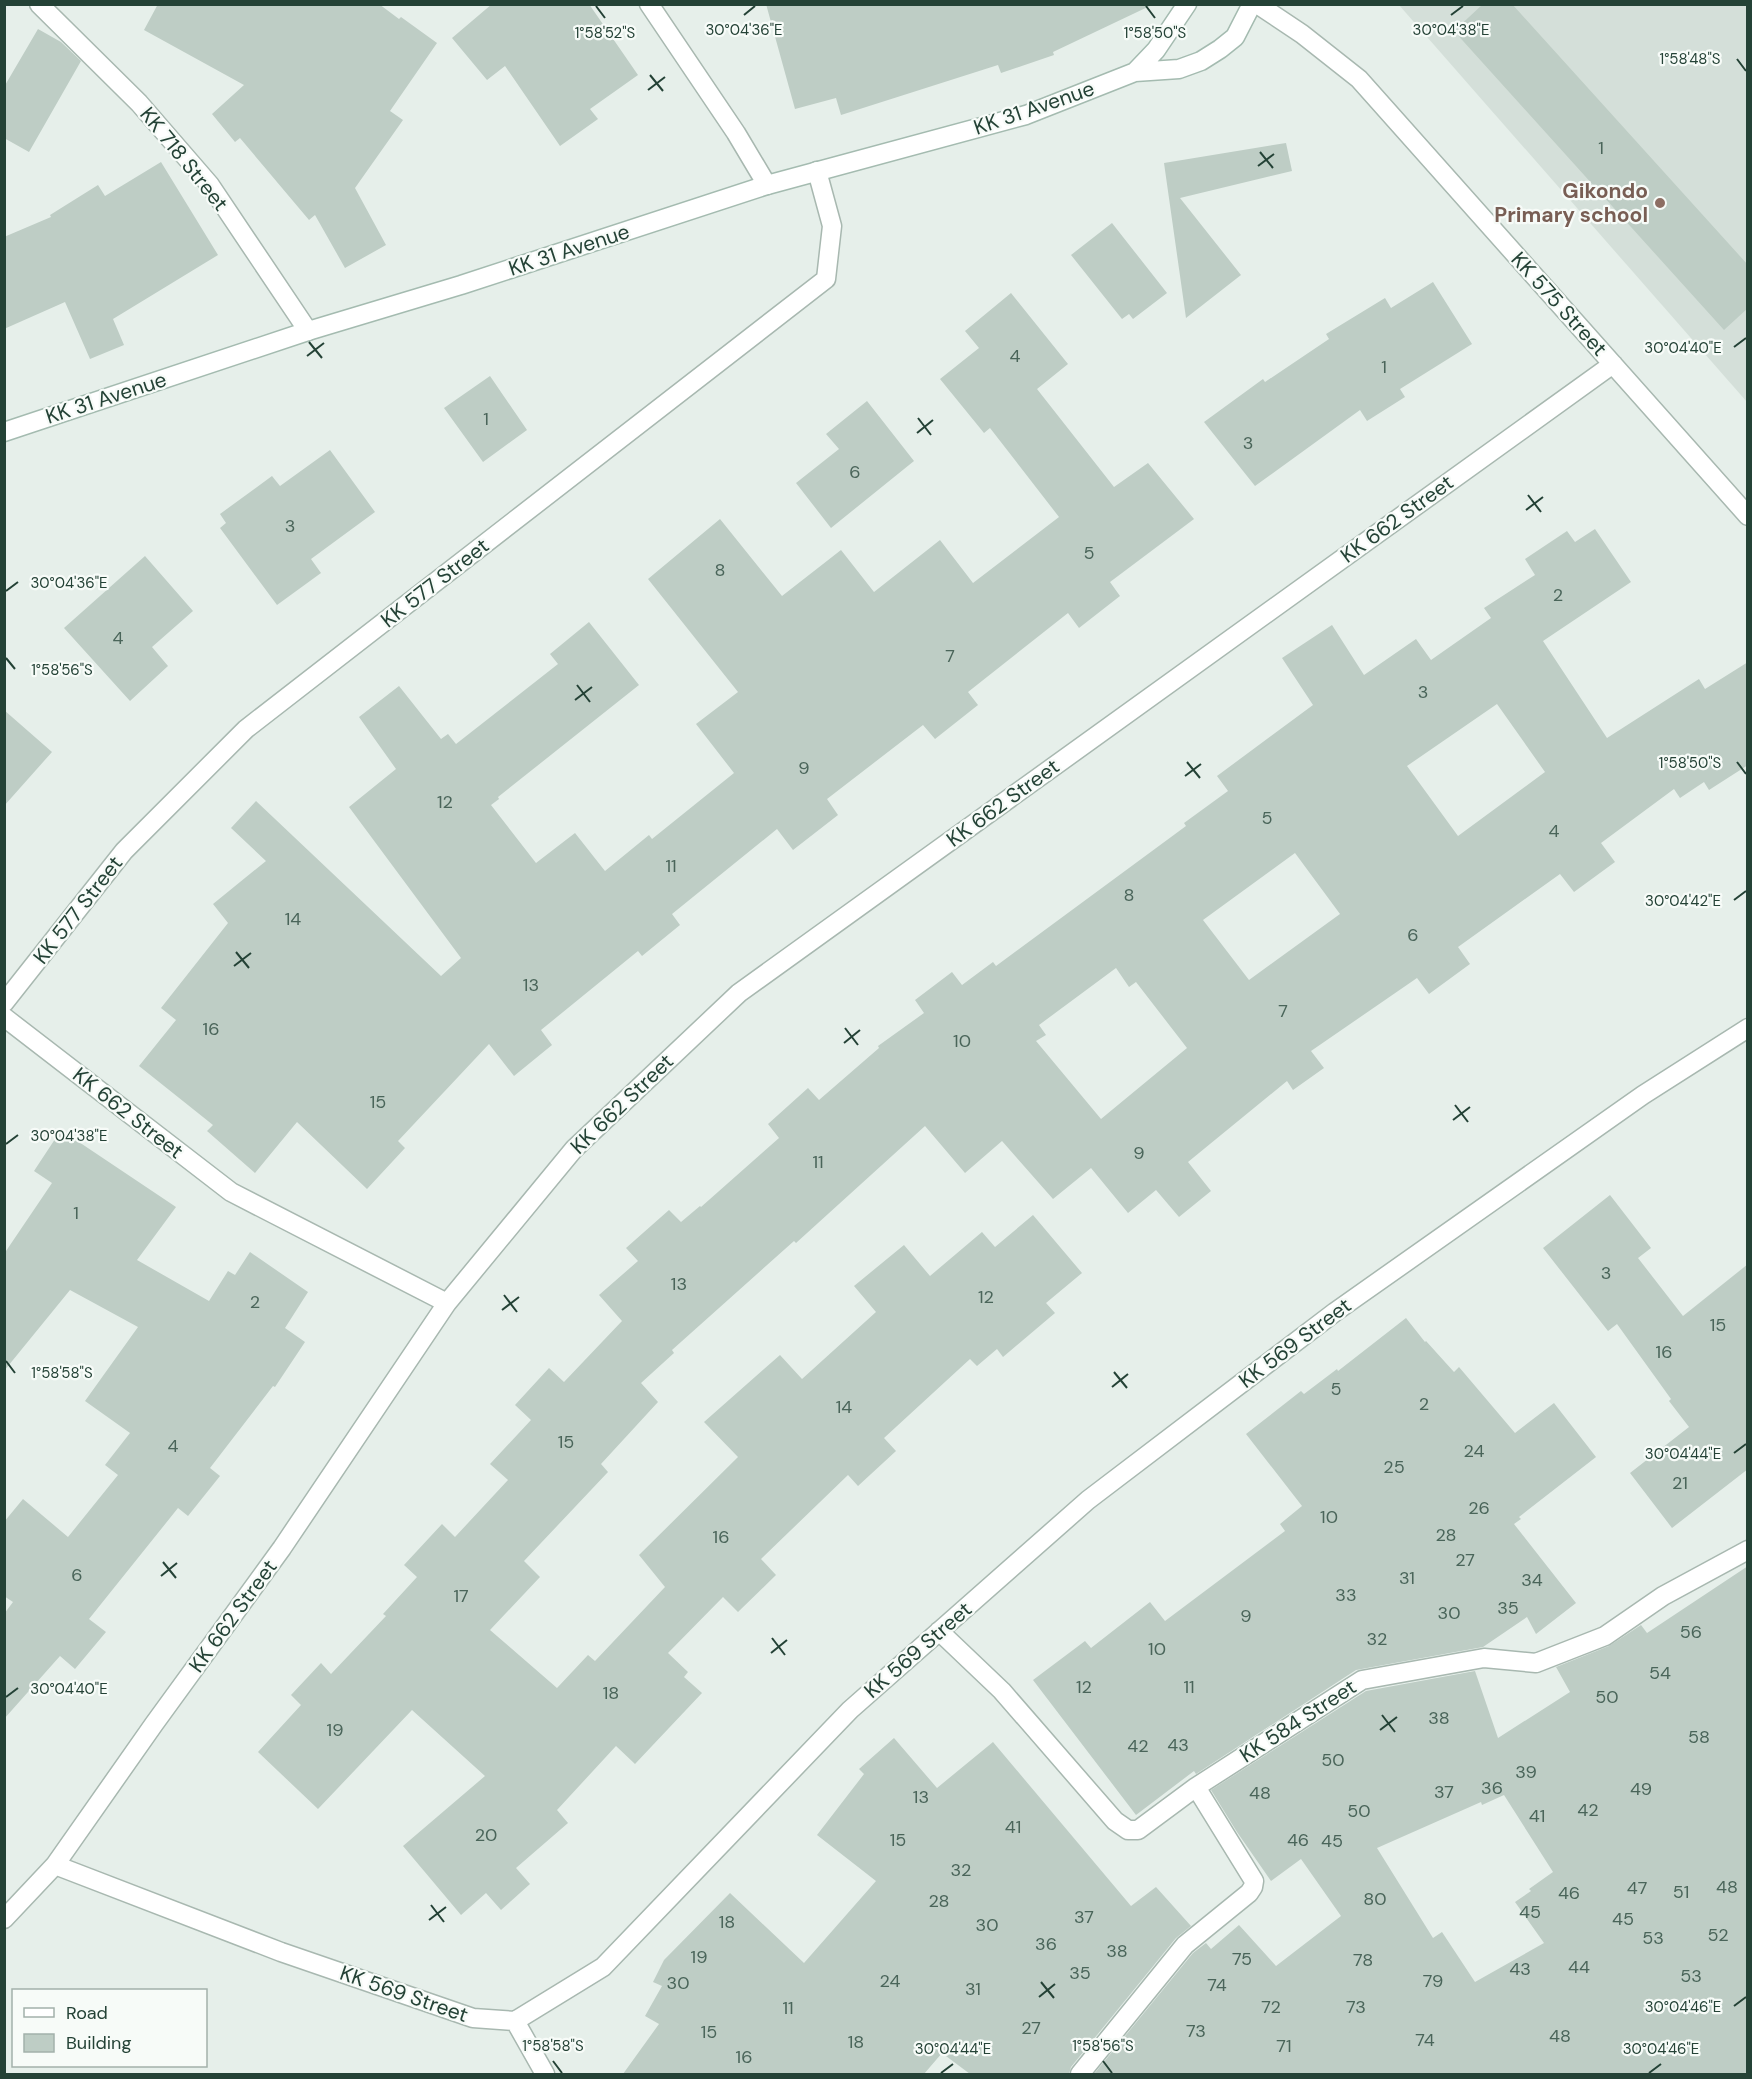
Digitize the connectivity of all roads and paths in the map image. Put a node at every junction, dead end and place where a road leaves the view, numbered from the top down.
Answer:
1 (39, 4) edge
2 (649, 4) edge
3 (1187, 4) edge
4 (1252, 4) edge
5 (1257, 4) edge
6 (1135, 72) junction
7 (817, 171) junction
8 (767, 185) junction
9 (308, 331) junction
10 (1613, 364) junction
11 (4, 432) edge
12 (1748, 516) edge
13 (4, 1003) edge
14 (4, 1017) edge
15 (1748, 1028) edge
16 (447, 1303) junction
17 (1748, 1550) edge
18 (939, 1632) junction
19 (1196, 1787) junction
20 (55, 1865) junction
21 (4, 1919) edge
22 (514, 2021) junction
23 (545, 2074) edge
24 (1080, 2074) edge

1 - 9 street, KK 718 Street
2 - 8 street
3 - 6 street, KK 31 Avenue
4 - 6 street, KK 31 Avenue
5 - 10 street, KK 575 Street
6 - 7 street, KK 31 Avenue
7 - 8 street, KK 31 Avenue
7 - 13 street, KK 577 Street
8 - 9 street, KK 31 Avenue
9 - 11 street, KK 31 Avenue
10 - 12 street, KK 575 Street
10 - 16 street, KK 662 Street
14 - 16 street, KK 662 Street
15 - 18 street, KK 569 Street
16 - 20 street, KK 662 Street
17 - 19 street, KK 584 Street
18 - 19 street, KK 584 Street
18 - 22 street, KK 569 Street
19 - 24 street
20 - 21 street, KK 662 Street
20 - 22 street, KK 569 Street
22 - 23 street

